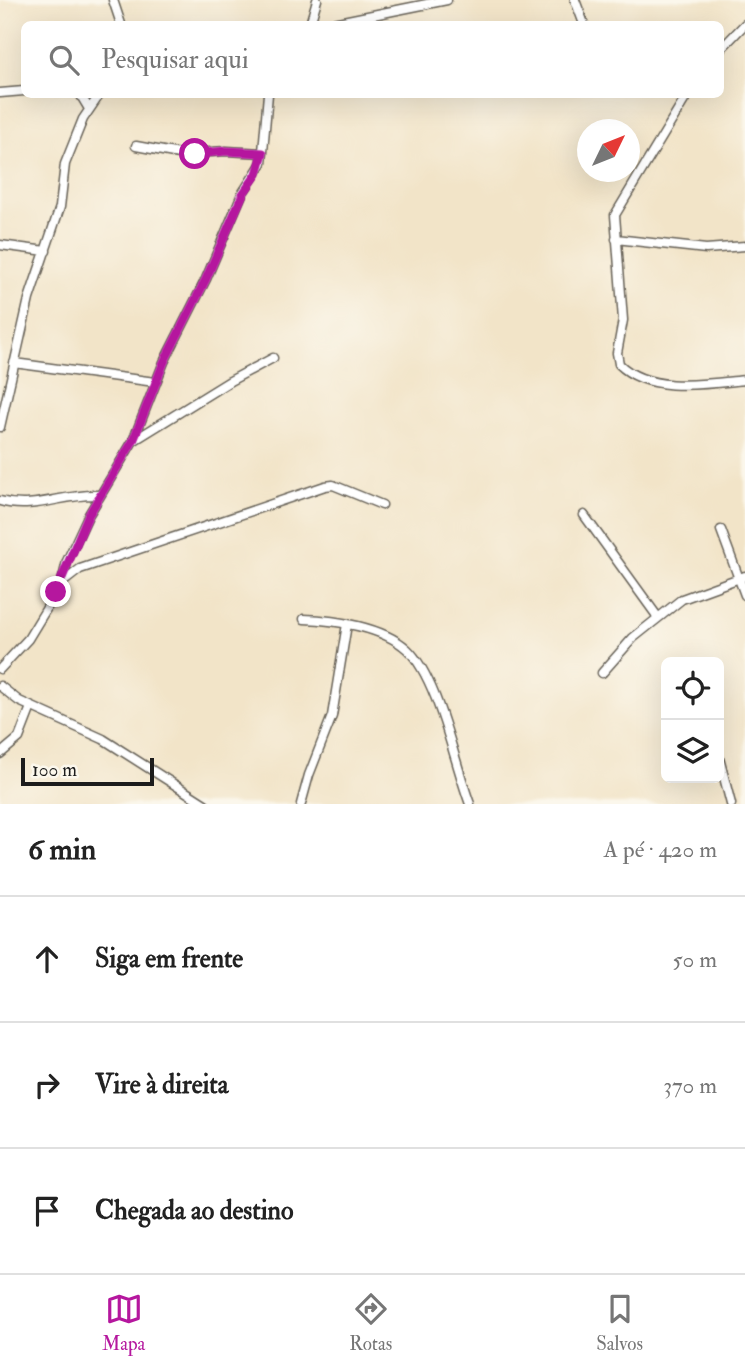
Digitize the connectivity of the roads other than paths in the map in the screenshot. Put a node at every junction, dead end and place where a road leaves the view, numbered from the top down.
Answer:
1 (113, 0) edge
2 (317, 0) edge
3 (447, 0) edge
4 (575, 0) edge
5 (121, 21) edge
6 (311, 21) edge
7 (343, 21) edge
8 (583, 21) edge
9 (745, 24) edge
10 (724, 46) edge
11 (21, 91) edge
12 (0, 93) edge
13 (82, 98) edge
14 (97, 98) edge
15 (268, 98) edge
16 (686, 98) edge
17 (89, 109) junction
18 (136, 146) dead end
19 (263, 153) junction
20 (616, 239) junction
21 (0, 245) edge
22 (745, 246) edge
23 (46, 251) junction
24 (273, 358) dead end
25 (14, 363) junction
26 (745, 380) edge
27 (155, 382) junction
28 (0, 427) edge
29 (133, 441) junction
30 (99, 495) junction
31 (0, 501) edge
32 (382, 505) dead end
33 (584, 515) dead end
34 (721, 530) dead end
35 (742, 577) edge
36 (62, 583) junction
37 (745, 595) edge
38 (657, 616) junction
39 (304, 619) dead end
40 (347, 624) junction
41 (0, 669) edge
42 (602, 673) dead end
43 (0, 686) edge
44 (31, 707) junction
45 (0, 754) edge
46 (724, 777) edge
47 (205, 804) edge
48 (301, 804) edge
49 (470, 804) edge
50 (731, 804) edge

1 - 5 street
2 - 6 street
3 - 7 street
4 - 8 street
9 - 10 street
11 - 12 street
13 - 17 street
14 - 17 street
15 - 19 street
16 - 20 street
17 - 23 street
18 - 19 street
19 - 27 street
20 - 22 street
20 - 26 street
21 - 23 street
23 - 25 street
24 - 29 street
25 - 27 street
25 - 28 street
27 - 29 street
29 - 30 street
30 - 31 street
30 - 36 street
32 - 36 street
33 - 38 street
34 - 35 street
35 - 37 street
35 - 38 street
36 - 41 street
38 - 42 street
39 - 40 street
40 - 48 street
40 - 49 street
43 - 44 street
44 - 45 street
44 - 47 street
46 - 50 street

